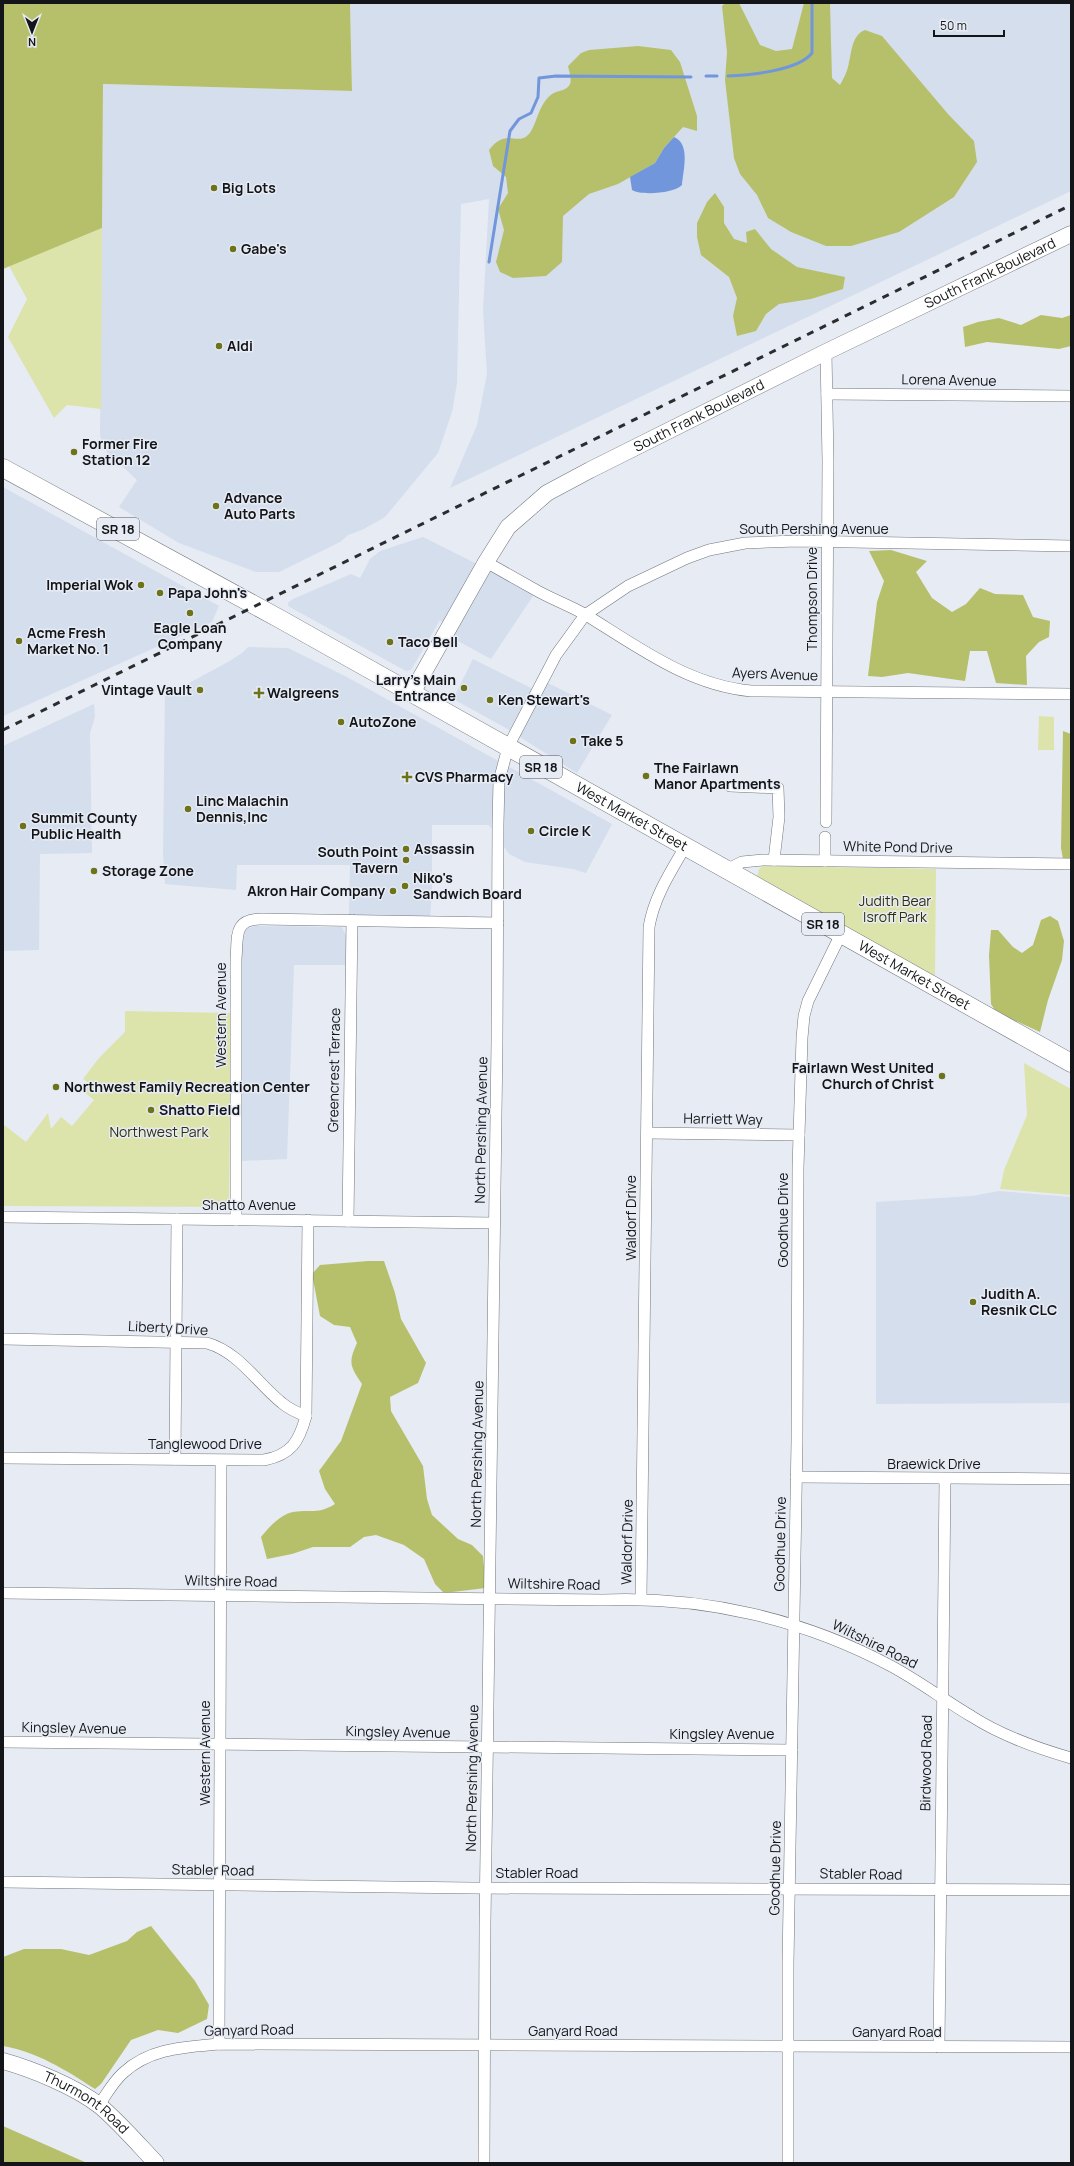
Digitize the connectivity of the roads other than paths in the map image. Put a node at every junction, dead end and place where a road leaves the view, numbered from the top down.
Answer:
1 (1071, 234) edge
2 (826, 352) junction
3 (827, 394) junction
4 (1071, 396) edge
5 (3, 468) edge
6 (827, 542) junction
7 (1071, 546) edge
8 (486, 562) junction
9 (585, 615) junction
10 (828, 691) junction
11 (412, 693) junction
12 (1071, 694) edge
13 (508, 747) junction
14 (730, 786) dead end
15 (826, 822) dead end
16 (825, 837) dead end
17 (685, 847) junction
18 (774, 860) junction
19 (825, 861) junction
20 (1071, 864) edge
21 (726, 870) junction
22 (352, 920) junction
23 (498, 923) junction
24 (841, 934) junction
25 (1071, 1063) edge
26 (647, 1133) junction
27 (799, 1135) junction
28 (3, 1217) edge
29 (177, 1219) junction
30 (236, 1220) junction
31 (308, 1220) junction
32 (348, 1221) junction
33 (494, 1223) junction
34 (3, 1339) edge
35 (176, 1341) junction
36 (306, 1416) junction
37 (3, 1458) edge
38 (175, 1459) junction
39 (221, 1461) junction
40 (796, 1477) junction
41 (945, 1479) junction
42 (1071, 1479) edge
43 (3, 1593) edge
44 (220, 1596) junction
45 (641, 1598) junction
46 (489, 1599) junction
47 (794, 1625) junction
48 (942, 1697) junction
49 (3, 1742) edge
50 (220, 1745) junction
51 (488, 1748) junction
52 (792, 1750) junction
53 (1071, 1758) edge
54 (3, 1882) edge
55 (221, 1884) junction
56 (485, 1888) junction
57 (790, 1888) junction
58 (940, 1889) junction
59 (1071, 1890) edge
60 (219, 2044) junction
61 (484, 2046) junction
62 (788, 2047) junction
63 (939, 2047) junction
64 (1071, 2047) edge
65 (3, 2061) edge
66 (99, 2105) junction
67 (156, 2163) edge
68 (484, 2163) edge
69 (788, 2163) edge

1 - 2 street, South Frank Boulevard
2 - 3 street, Thompson Drive
2 - 8 street, South Frank Boulevard
3 - 4 street, Lorena Avenue
3 - 6 street, Thompson Drive
5 - 11 main road, West Market Street / SR 18
6 - 7 street, South Pershing Avenue
6 - 9 street, South Pershing Avenue
6 - 10 street, Thompson Drive
8 - 9 street, Ayers Avenue
8 - 11 street, South Frank Boulevard
9 - 10 street, Ayers Avenue
9 - 13 street, South Pershing Avenue
10 - 12 street, Ayers Avenue
10 - 15 street, Thompson Drive
11 - 13 main road, West Market Street / SR 18
13 - 17 main road, West Market Street / SR 18
13 - 23 street, North Pershing Avenue
14 - 18 street
16 - 19 street
17 - 21 main road, West Market Street / SR 18
17 - 26 street, Waldorf Drive
18 - 19 street, White Pond Drive
18 - 21 street, White Pond Drive
19 - 20 street, White Pond Drive
21 - 24 main road, West Market Street / SR 18
22 - 23 street
22 - 30 street, Western Avenue
22 - 32 street, Greencrest Terrace
23 - 33 street, North Pershing Avenue
24 - 25 main road, West Market Street / SR 18
24 - 27 street, Goodhue Drive
26 - 27 street, Harriett Way
26 - 45 street, Waldorf Drive
27 - 40 street, Goodhue Drive
28 - 29 street, Shatto Avenue
29 - 30 street, Shatto Avenue
29 - 35 street
30 - 31 street, Shatto Avenue
31 - 32 street, Shatto Avenue
31 - 36 street, Tanglewood Drive
32 - 33 street, Shatto Avenue
33 - 46 street, North Pershing Avenue
34 - 35 street, Liberty Drive
35 - 36 street, Liberty Drive
35 - 38 street
36 - 39 street, Tanglewood Drive
37 - 38 street, Tanglewood Drive
38 - 39 street, Tanglewood Drive
39 - 44 street, Western Avenue
40 - 41 street, Braewick Drive
40 - 47 street, Goodhue Drive
41 - 42 street, Braewick Drive
41 - 48 street, Birdwood Road
43 - 44 street, Wiltshire Road
44 - 46 street, Wiltshire Road
44 - 50 street, Western Avenue
45 - 46 street, Wiltshire Road
45 - 47 street, Wiltshire Road
46 - 51 street, North Pershing Avenue
47 - 48 street, Wiltshire Road
47 - 52 street, Goodhue Drive
48 - 53 street, Wiltshire Road
48 - 58 street, Birdwood Road
49 - 50 street, Kingsley Avenue
50 - 51 street, Kingsley Avenue
50 - 55 street, Western Avenue
51 - 52 street, Kingsley Avenue
51 - 56 street, North Pershing Avenue
52 - 57 street, Goodhue Drive
54 - 55 street, Stabler Road
55 - 56 street, Stabler Road
55 - 60 street, Western Avenue
56 - 57 street, Stabler Road
56 - 61 street, North Pershing Avenue
57 - 58 street, Stabler Road
57 - 62 street, Goodhue Drive
58 - 59 street, Stabler Road
58 - 63 street, Birdwood Road
60 - 61 street, Ganyard Road
60 - 66 street, Ganyard Road
61 - 62 street, Ganyard Road
61 - 68 street, North Pershing Avenue
62 - 63 street, Ganyard Road
62 - 69 street, Goodhue Drive
63 - 64 street, Ganyard Road
65 - 66 street, Thurmont Road
66 - 67 street, Thurmont Road

